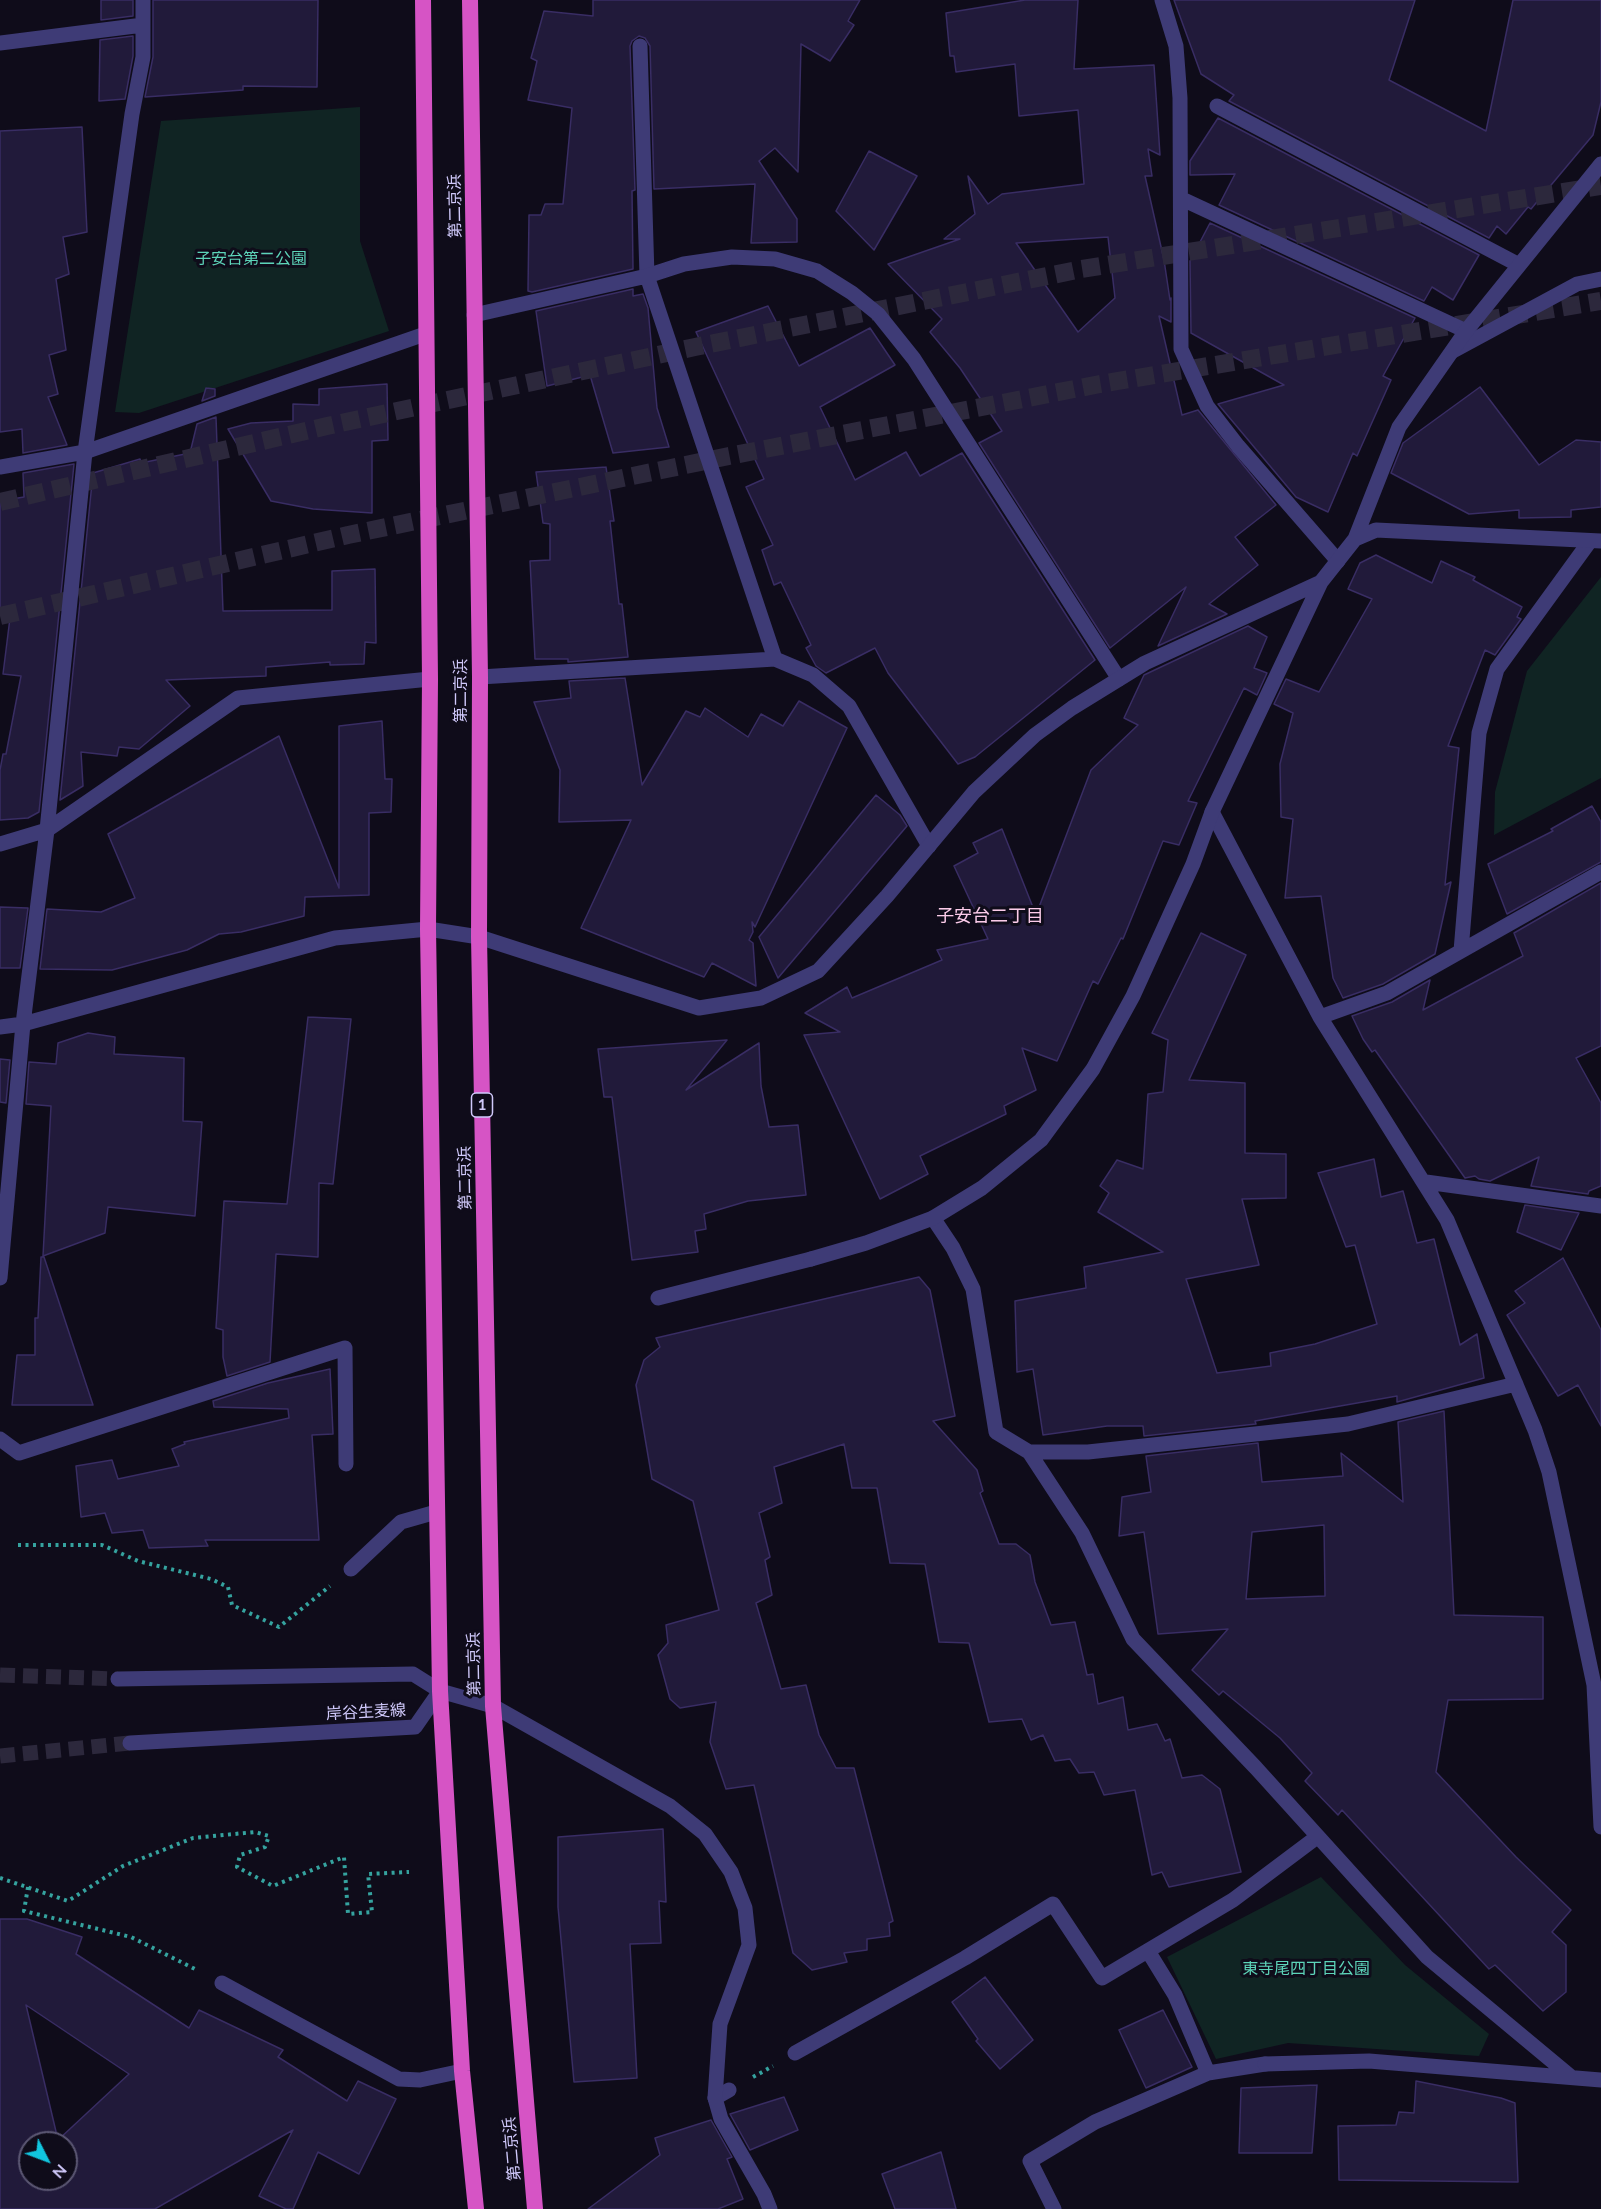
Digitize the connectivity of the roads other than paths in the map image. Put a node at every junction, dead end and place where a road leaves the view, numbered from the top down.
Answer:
1 (143, 0) edge
2 (423, 0) edge
3 (470, 0) edge
4 (1162, 0) edge
5 (143, 25) junction
6 (0, 43) edge
7 (640, 46) dead end
8 (1217, 106) dead end
9 (1601, 164) edge
10 (1182, 199) junction
11 (1519, 265) junction
12 (647, 276) junction
13 (1601, 279) edge
14 (474, 315) junction
15 (1466, 331) junction
16 (425, 334) junction
17 (1453, 351) junction
18 (85, 452) junction
19 (0, 467) edge
20 (1355, 539) junction
21 (1596, 541) edge
22 (1338, 561) junction
23 (1321, 582) junction
24 (775, 660) junction
25 (480, 677) junction
26 (430, 679) junction
27 (1119, 679) junction
28 (1212, 812) junction
29 (47, 830) junction
30 (0, 844) edge
31 (929, 846) junction
32 (1601, 872) edge
33 (428, 929) junction
34 (479, 937) junction
35 (1461, 951) junction
36 (1320, 1017) junction
37 (23, 1024) junction
38 (0, 1027) edge
39 (1426, 1182) junction
40 (1601, 1206) edge
41 (933, 1218) junction
42 (0, 1278) edge
43 (658, 1298) dead end
44 (1516, 1384) junction
45 (0, 1439) edge
46 (1029, 1452) junction
47 (346, 1464) dead end
48 (436, 1512) junction
49 (351, 1569) road end
50 (118, 1679) tunnel mouth
51 (440, 1691) junction
52 (493, 1706) junction
53 (130, 1743) tunnel mouth
54 (1601, 1827) edge
55 (1317, 1837) junction
56 (1148, 1951) junction
57 (222, 1983) road end
58 (795, 2053) road end
59 (462, 2071) junction
60 (1208, 2073) junction
61 (1570, 2076) junction
62 (1601, 2080) edge
63 (476, 2209) edge
64 (535, 2209) edge
65 (770, 2209) edge
66 (1054, 2209) edge

1 - 5 street
2 - 16 highway, 第二京浜
3 - 14 highway, 第二京浜 / 1
4 - 10 street
5 - 6 street
5 - 18 street
7 - 12 street
8 - 11 street
9 - 11 street
10 - 15 street
10 - 22 street
11 - 15 street
12 - 14 street
12 - 24 street
12 - 27 street
13 - 17 street
14 - 25 highway, 第二京浜 / 1
15 - 17 street
16 - 18 street
16 - 26 highway, 第二京浜
17 - 20 street
18 - 19 street
18 - 29 street
20 - 21 street
20 - 22 street
21 - 35 street
22 - 23 street
23 - 27 street
23 - 28 street
24 - 25 street
24 - 31 street
25 - 34 highway, 第二京浜 / 1
26 - 29 street
26 - 33 highway, 第二京浜
27 - 31 street
28 - 36 street
28 - 41 street
29 - 30 street
29 - 37 street
31 - 34 street
32 - 35 street
33 - 34 street
33 - 37 street
33 - 48 highway, 第二京浜
34 - 52 highway, 第二京浜 / 1
35 - 36 street
36 - 39 street
37 - 38 street
37 - 42 street
39 - 40 street
39 - 44 street
41 - 43 street
41 - 46 street
44 - 46 street
44 - 54 street
45 - 47 street
46 - 55 street
48 - 49 street
48 - 51 highway, 第二京浜
50 - 51 street
51 - 52 street
51 - 53 street, 岸谷生麦線
51 - 59 highway, 第二京浜
52 - 64 highway, 第二京浜 / 1
52 - 65 street
55 - 56 street
55 - 61 street
56 - 58 street
56 - 60 street
57 - 59 street
59 - 63 highway, 第二京浜
60 - 61 street
60 - 66 street
61 - 62 street

